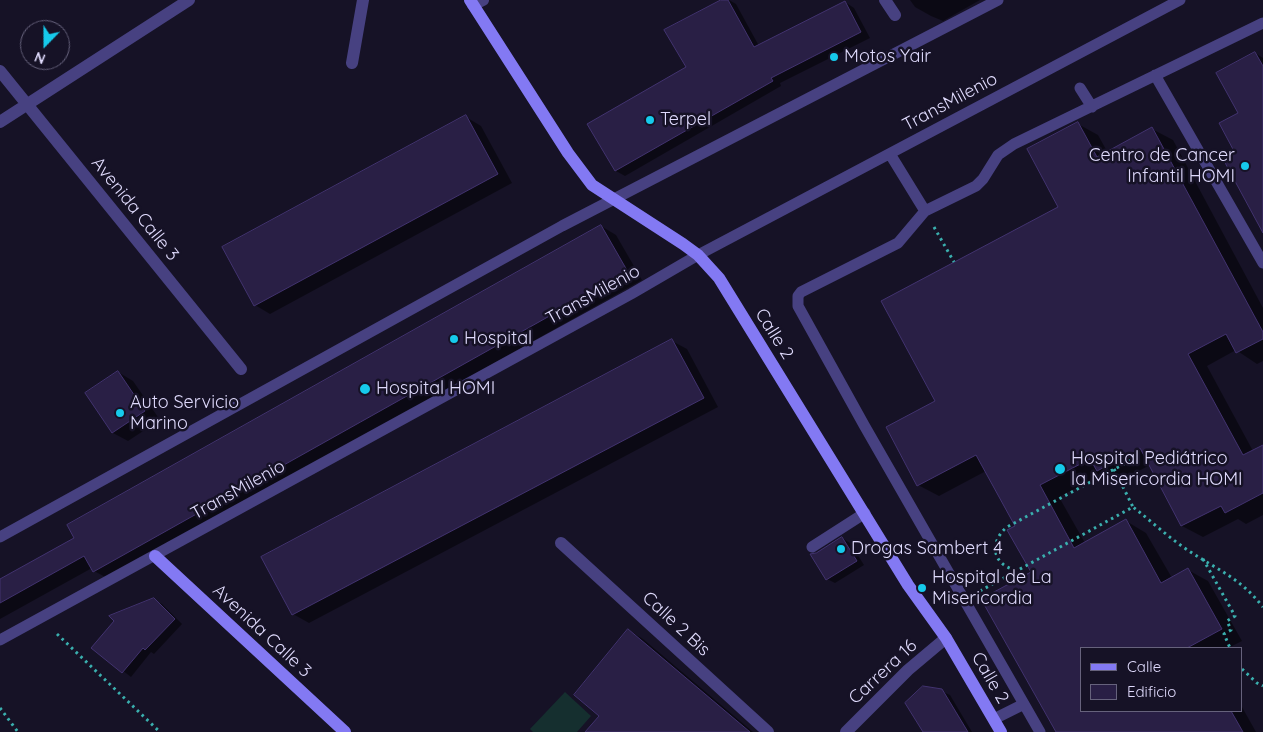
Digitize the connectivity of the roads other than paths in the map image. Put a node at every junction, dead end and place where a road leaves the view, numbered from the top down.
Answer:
1 (189, 0) edge
2 (363, 0) edge
3 (885, 0) edge
4 (998, 0) edge
5 (1180, 0) edge
6 (475, 2) edge
7 (895, 15) dead end
8 (1263, 23) edge
9 (352, 63) dead end
10 (0, 71) edge
11 (1155, 74) junction
12 (1080, 88) dead end
13 (28, 104) junction
14 (1092, 107) junction
15 (0, 122) edge
16 (890, 154) junction
17 (614, 200) junction
18 (925, 211) junction
19 (698, 255) junction
20 (1263, 263) edge
21 (241, 369) dead end
22 (865, 513) junction
23 (0, 537) edge
24 (561, 542) dead end
25 (812, 547) dead end
26 (154, 556) junction
27 (946, 638) junction
28 (0, 640) edge
29 (1024, 704) junction
30 (994, 719) junction
31 (345, 732) edge
32 (768, 732) edge
33 (846, 732) edge
34 (1001, 732) edge
35 (1040, 732) edge

1 - 13 street
2 - 9 street
3 - 7 street
4 - 17 lane
5 - 16 lane, TransMilenio
6 - 17 street, Calle 2
8 - 11 lane
10 - 13 street, Avenida Calle 3
11 - 14 lane
11 - 20 lane
12 - 14 lane
13 - 15 street
13 - 21 street, Avenida Calle 3
14 - 18 lane
16 - 18 lane
16 - 19 lane, TransMilenio
17 - 19 street, Calle 2
17 - 23 lane
18 - 29 lane
19 - 22 street, Calle 2
19 - 26 lane, TransMilenio
22 - 25 lane
22 - 27 street, Calle 2
24 - 32 street, Calle 2 Bis
26 - 28 lane, TransMilenio
26 - 31 street, Avenida Calle 3
27 - 30 street, Calle 2
27 - 33 street, Carrera 16
29 - 30 lane
29 - 35 lane
30 - 34 street, Calle 2

